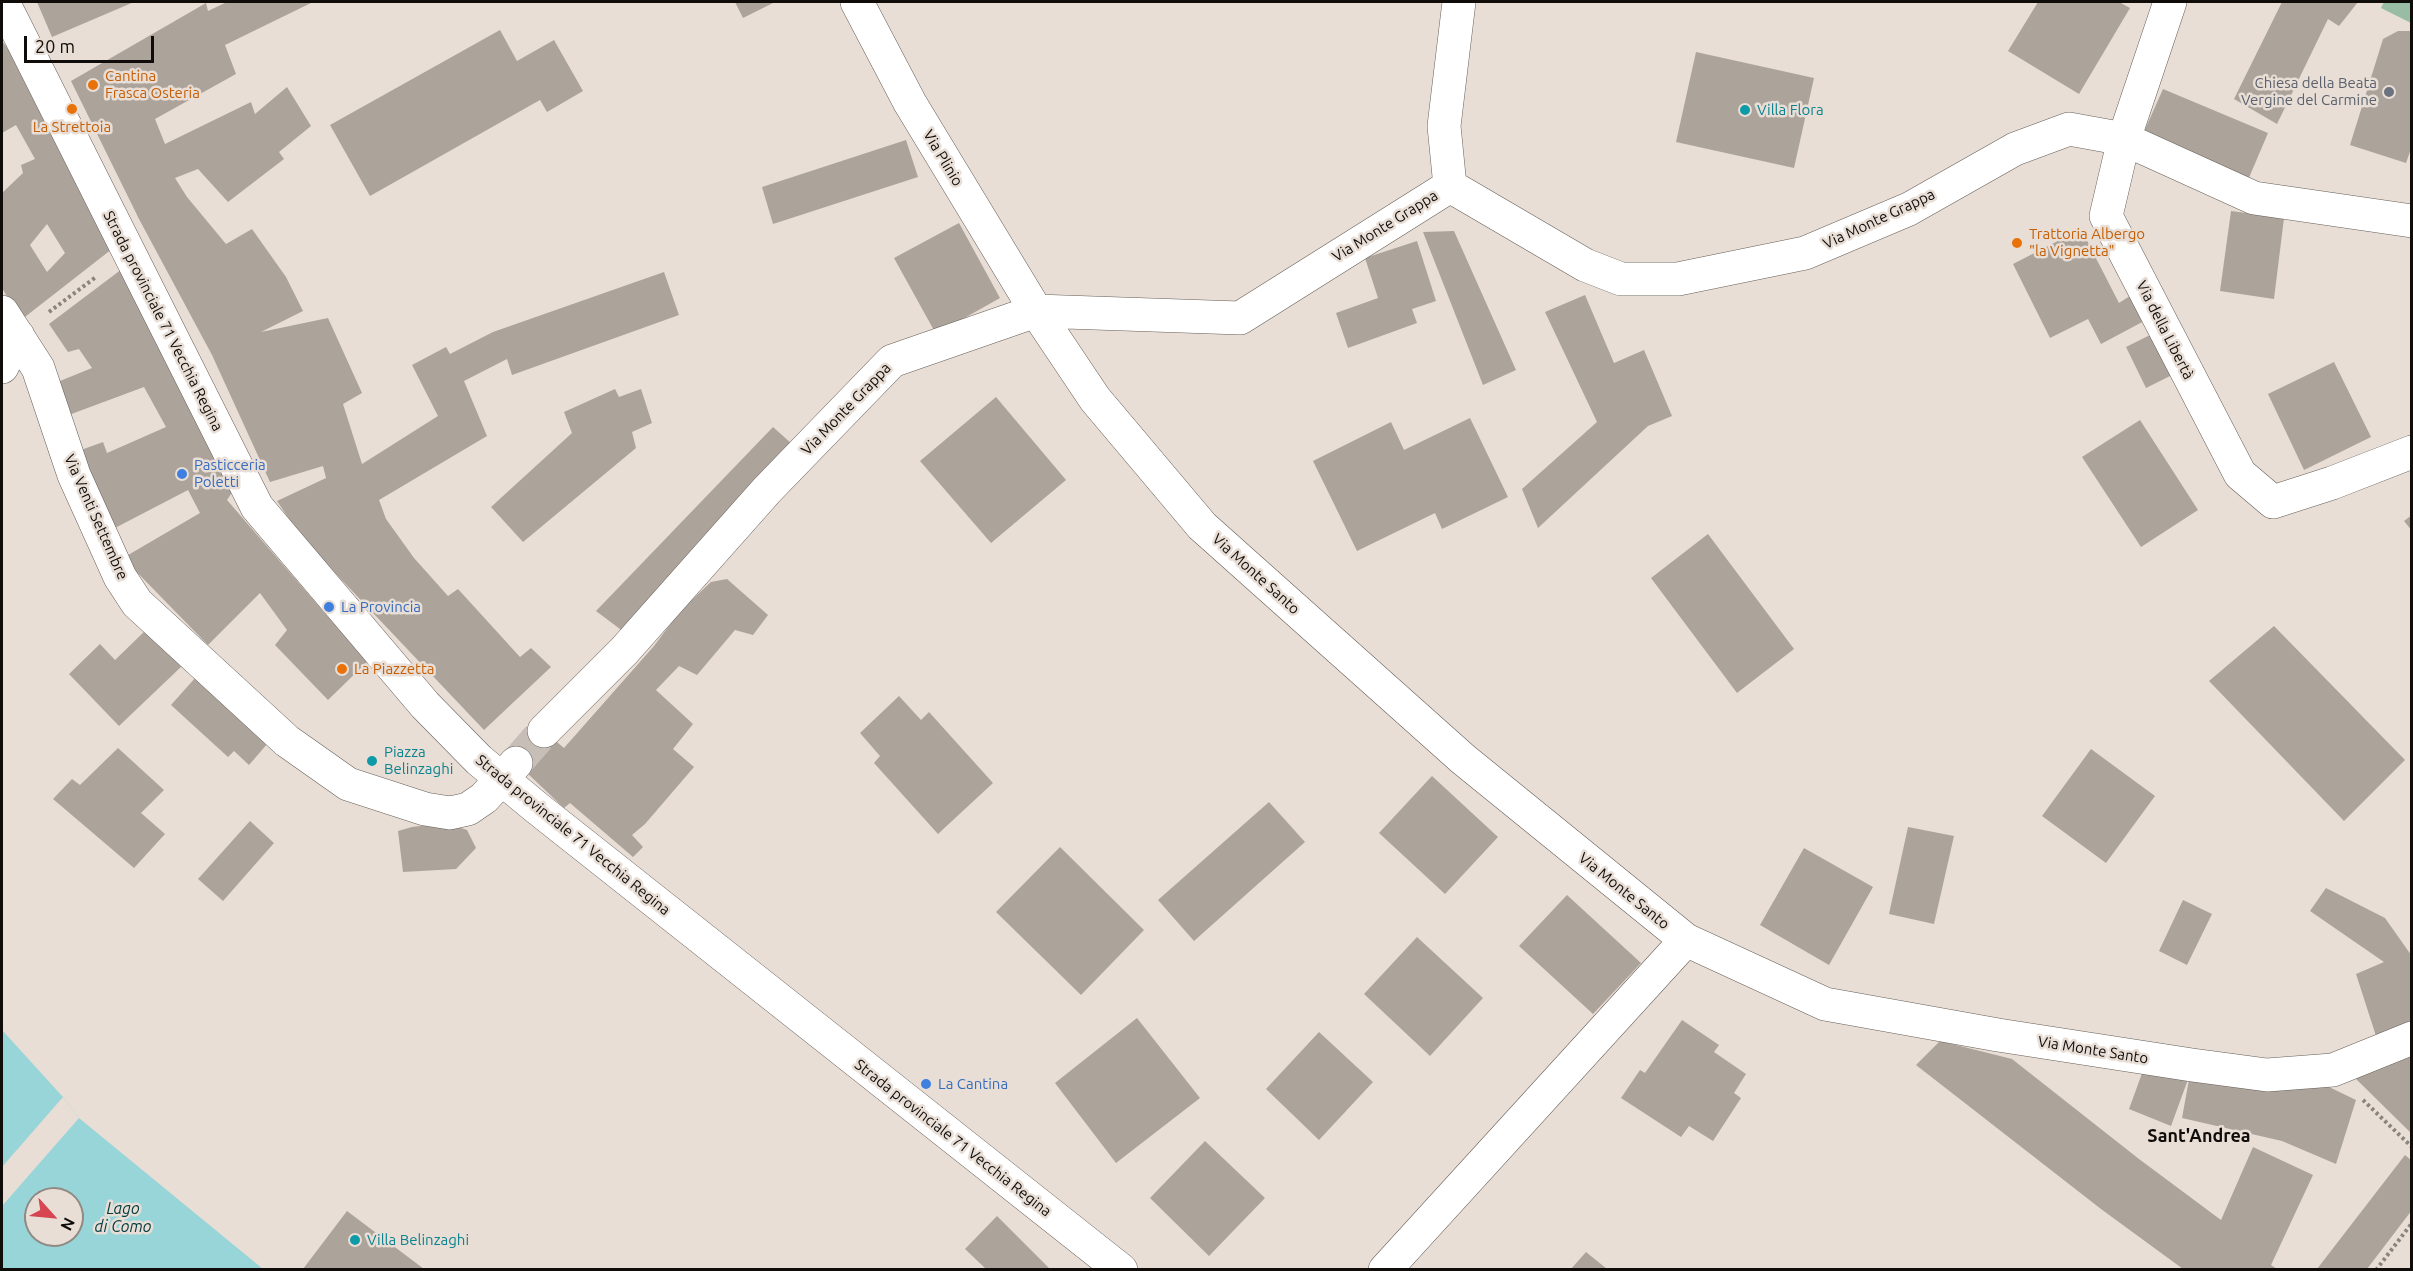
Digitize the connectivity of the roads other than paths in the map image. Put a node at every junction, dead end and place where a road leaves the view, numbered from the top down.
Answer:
1 (3, 2) edge
2 (857, 2) edge
3 (1459, 2) edge
4 (2170, 2) edge
5 (2124, 139) junction
6 (1450, 186) junction
7 (2412, 221) edge
8 (1036, 311) junction
9 (10, 324) edge
10 (2, 367) edge
11 (2412, 452) edge
12 (544, 731) tunnel mouth
13 (509, 771) junction
14 (1686, 940) junction
15 (2412, 1038) edge
16 (1121, 1269) edge
17 (1385, 1269) edge

1 - 13 street, Strada provinciale 71 Vecchia Regina
2 - 8 street, Via Plinio
3 - 6 street
4 - 5 street, Via della Libertà
5 - 6 street, Via Monte Grappa
5 - 7 street, Via Monte Grappa
5 - 11 street, Via della Libertà
6 - 8 street, Via Monte Grappa
8 - 12 street, Via Monte Grappa
8 - 14 street, Via Monte Santo
9 - 10 street
9 - 13 street, Via Venti Settembre
13 - 16 street, Strada provinciale 71 Vecchia Regina
14 - 15 street, Via Monte Santo
14 - 17 street

